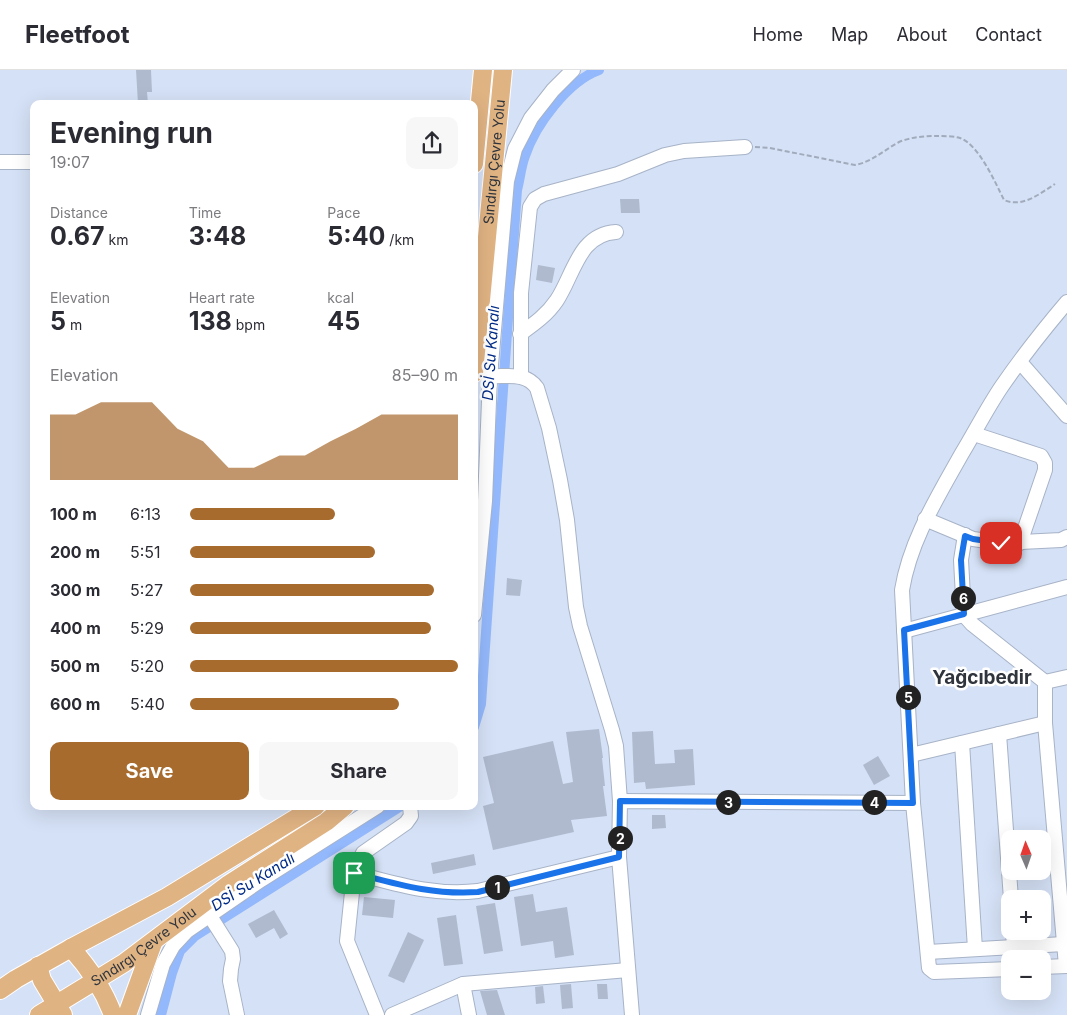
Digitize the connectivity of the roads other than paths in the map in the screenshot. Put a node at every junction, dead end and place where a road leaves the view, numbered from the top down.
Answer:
1 (483, 70) edge
2 (503, 70) edge
3 (573, 70) edge
4 (478, 122) edge
5 (745, 147) road end
6 (0, 162) edge
7 (30, 162) edge
8 (616, 232) dead end
9 (1067, 302) edge
10 (478, 324) edge
11 (520, 334) junction
12 (478, 336) edge
13 (1020, 362) junction
14 (499, 376) edge
15 (1066, 412) edge
16 (974, 434) junction
17 (925, 519) junction
18 (965, 536) junction
19 (1067, 537) edge
20 (1020, 543) junction
21 (478, 573) edge
22 (1067, 587) edge
23 (964, 614) junction
24 (904, 630) junction
25 (1067, 677) edge
26 (1045, 682) junction
27 (1045, 723) junction
28 (1000, 734) junction
29 (962, 743) junction
30 (911, 755) junction
31 (620, 801) junction
32 (913, 803) junction
33 (309, 810) edge
34 (341, 810) edge
35 (372, 810) edge
36 (411, 810) edge
37 (619, 857) junction
38 (354, 873) junction
39 (1010, 890) edge
40 (213, 922) junction
41 (1014, 940) edge
42 (153, 942) junction
43 (1064, 944) junction
44 (1014, 947) junction
45 (71, 948) junction
46 (975, 949) junction
47 (928, 952) junction
48 (38, 966) junction
49 (1067, 966) edge
50 (1051, 967) edge
51 (1001, 968) edge
52 (628, 970) junction
53 (97, 981) junction
54 (462, 984) junction
55 (0, 990) edge
56 (59, 1010) edge
57 (39, 1015) edge
58 (113, 1015) edge
59 (127, 1015) edge
60 (148, 1015) edge
61 (237, 1015) edge
62 (377, 1015) edge
63 (392, 1015) edge
64 (469, 1015) edge
65 (632, 1015) edge

1 - 4 main road, Sındırgı Çevre Yolu
2 - 10 main road, Sındırgı Çevre Yolu
3 - 14 street
5 - 11 street
6 - 7 street
8 - 11 street
9 - 13 street
11 - 14 street
12 - 14 main road, Sındırgı Çevre Yolu
13 - 15 street
13 - 16 street
14 - 21 street
14 - 31 street
16 - 17 street
16 - 20 street
17 - 18 street
17 - 24 street
18 - 20 street
18 - 23 street
19 - 20 street
22 - 23 street
23 - 24 street
23 - 26 street
24 - 30 street
25 - 26 street
26 - 27 street
27 - 28 street
27 - 43 street
28 - 29 street
28 - 39 street
29 - 30 street
29 - 46 street
30 - 32 street
31 - 32 street
31 - 37 street
32 - 47 street
33 - 45 main road, Sındırgı Çevre Yolu
34 - 42 main road, Sındırgı Çevre Yolu
35 - 40 street
36 - 38 street
37 - 38 street
37 - 52 street
38 - 62 street
40 - 60 street
40 - 61 street
41 - 44 street
42 - 53 main road, Sındırgı Çevre Yolu
42 - 59 main road
43 - 44 street
43 - 49 street
44 - 46 street
45 - 48 main road, Sındırgı Çevre Yolu
45 - 53 main road
46 - 47 street
47 - 51 street
48 - 55 main road, Sındırgı Çevre Yolu
48 - 56 main road
49 - 50 street
52 - 54 street
52 - 65 street
53 - 56 main road, Sındırgı Çevre Yolu
53 - 58 main road
54 - 63 street
54 - 64 street
56 - 57 main road, Sındırgı Çevre Yolu

